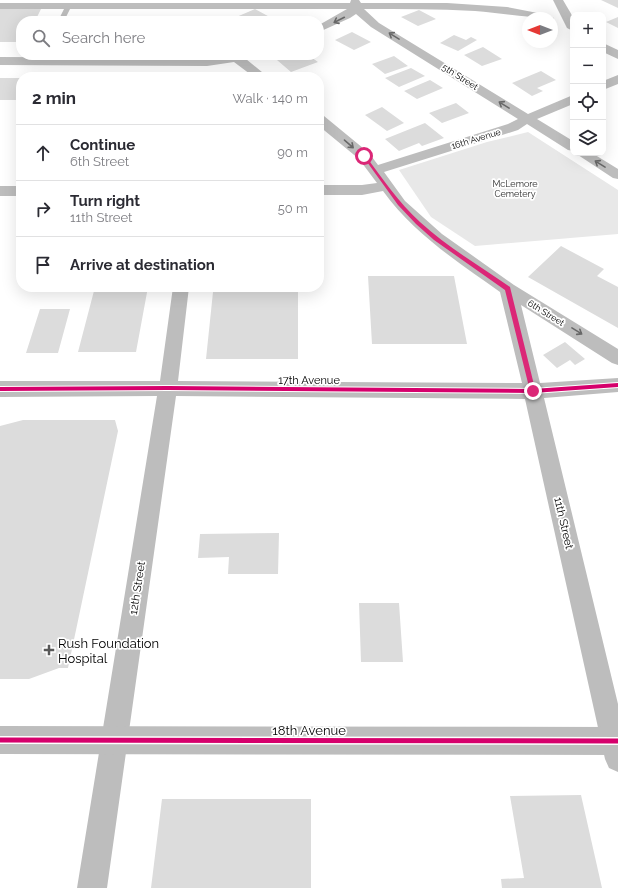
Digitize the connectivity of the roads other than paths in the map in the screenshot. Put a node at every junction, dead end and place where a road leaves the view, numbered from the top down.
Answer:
1 (3, 0) edge
2 (558, 0) edge
3 (184, 4) edge
4 (355, 4) edge
5 (0, 6) edge
6 (68, 7) junction
7 (522, 13) edge
8 (64, 16) edge
9 (187, 16) edge
10 (558, 21) edge
11 (570, 23) edge
12 (570, 25) edge
13 (324, 27) edge
14 (605, 48) edge
15 (618, 55) edge
16 (16, 60) edge
17 (126, 60) edge
18 (218, 60) edge
19 (231, 60) edge
20 (238, 60) edge
21 (0, 61) edge
22 (218, 72) edge
23 (255, 72) edge
24 (618, 79) edge
25 (606, 85) edge
26 (570, 100) edge
27 (526, 119) junction
28 (324, 123) edge
29 (570, 145) edge
30 (587, 156) edge
31 (376, 170) junction
32 (618, 175) edge
33 (387, 186) junction
34 (324, 190) edge
35 (0, 191) edge
36 (16, 191) edge
37 (508, 289) junction
38 (180, 292) edge
39 (618, 358) edge
40 (618, 385) edge
41 (168, 388) junction
42 (0, 389) edge
43 (533, 391) junction
44 (0, 740) edge
45 (114, 740) junction
46 (617, 747) edge
47 (92, 888) edge

1 - 5 street
2 - 11 street
3 - 4 street
3 - 6 street
3 - 9 street
4 - 7 street
4 -> 13 street
27 -> 4 street, 5th Street
5 - 6 street
6 - 8 lane
10 - 12 street
14 - 15 street
16 - 21 street
17 - 18 street
19 - 22 street
20 - 23 street
24 - 25 street
26 - 27 street, 16th Avenue
27 - 29 street, 5th Street
27 - 31 street, 16th Avenue
28 -> 31 street, 6th Street
32 -> 30 street
31 - 33 street, 6th Street
33 - 34 street
33 - 37 street, 6th Street
35 - 36 street
37 -> 39 street, 6th Street
37 - 43 street, 11th Street
38 - 41 street, 12th Street
40 - 43 street, 17th Avenue
41 - 42 street, 17th Avenue
41 - 43 street, 17th Avenue
41 - 45 street, 12th Street
43 - 46 street, 11th Street
44 - 45 street, 18th Avenue
45 - 46 street, 18th Avenue
45 - 47 street, 12th Street

